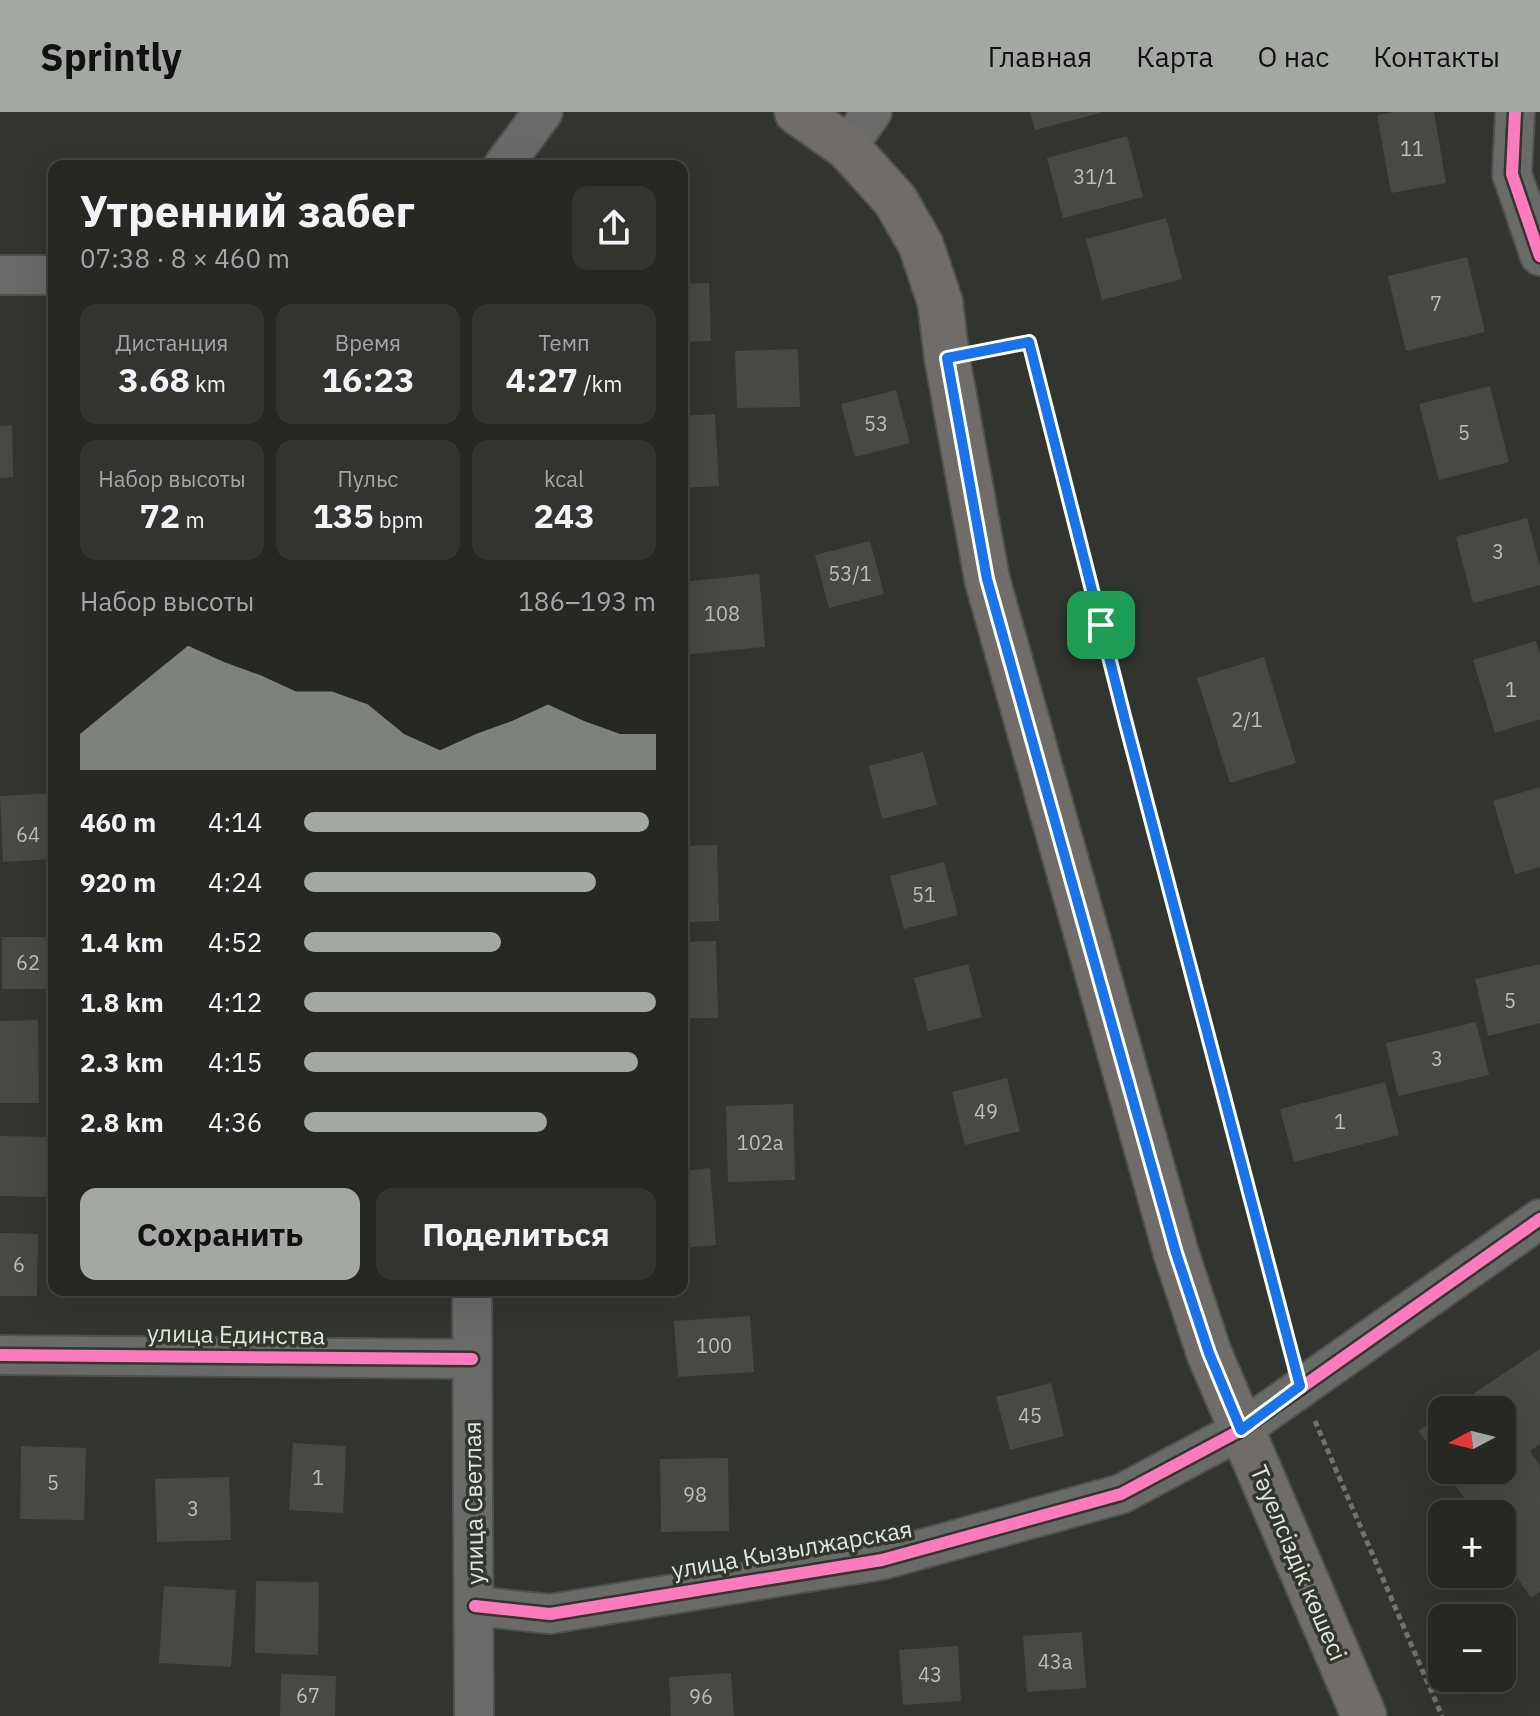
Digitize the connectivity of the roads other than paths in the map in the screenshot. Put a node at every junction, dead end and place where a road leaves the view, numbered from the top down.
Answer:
1 (543, 112) edge
2 (797, 112) edge
3 (872, 112) edge
4 (1515, 112) edge
5 (847, 147) junction
6 (507, 160) edge
7 (1540, 256) edge
8 (0, 275) edge
9 (48, 275) edge
10 (1540, 1219) edge
11 (472, 1296) edge
12 (0, 1355) edge
13 (472, 1359) junction
14 (1241, 1430) junction
15 (475, 1606) junction
16 (474, 1716) edge
17 (1364, 1716) edge

1 - 6 street
2 - 5 main road, Тәуелсіздік көшесі
3 - 5 street
4 - 7 street
5 - 14 main road, Тәуелсіздік көшесі
8 - 9 street
10 - 14 street, улица Кызылжарская
11 - 13 street, улица Светлая
12 - 13 street, улица Единства
13 - 15 street, улица Светлая
14 - 15 street, улица Кызылжарская
14 - 17 main road, Тәуелсіздік көшесі
15 - 16 street, улица Светлая

